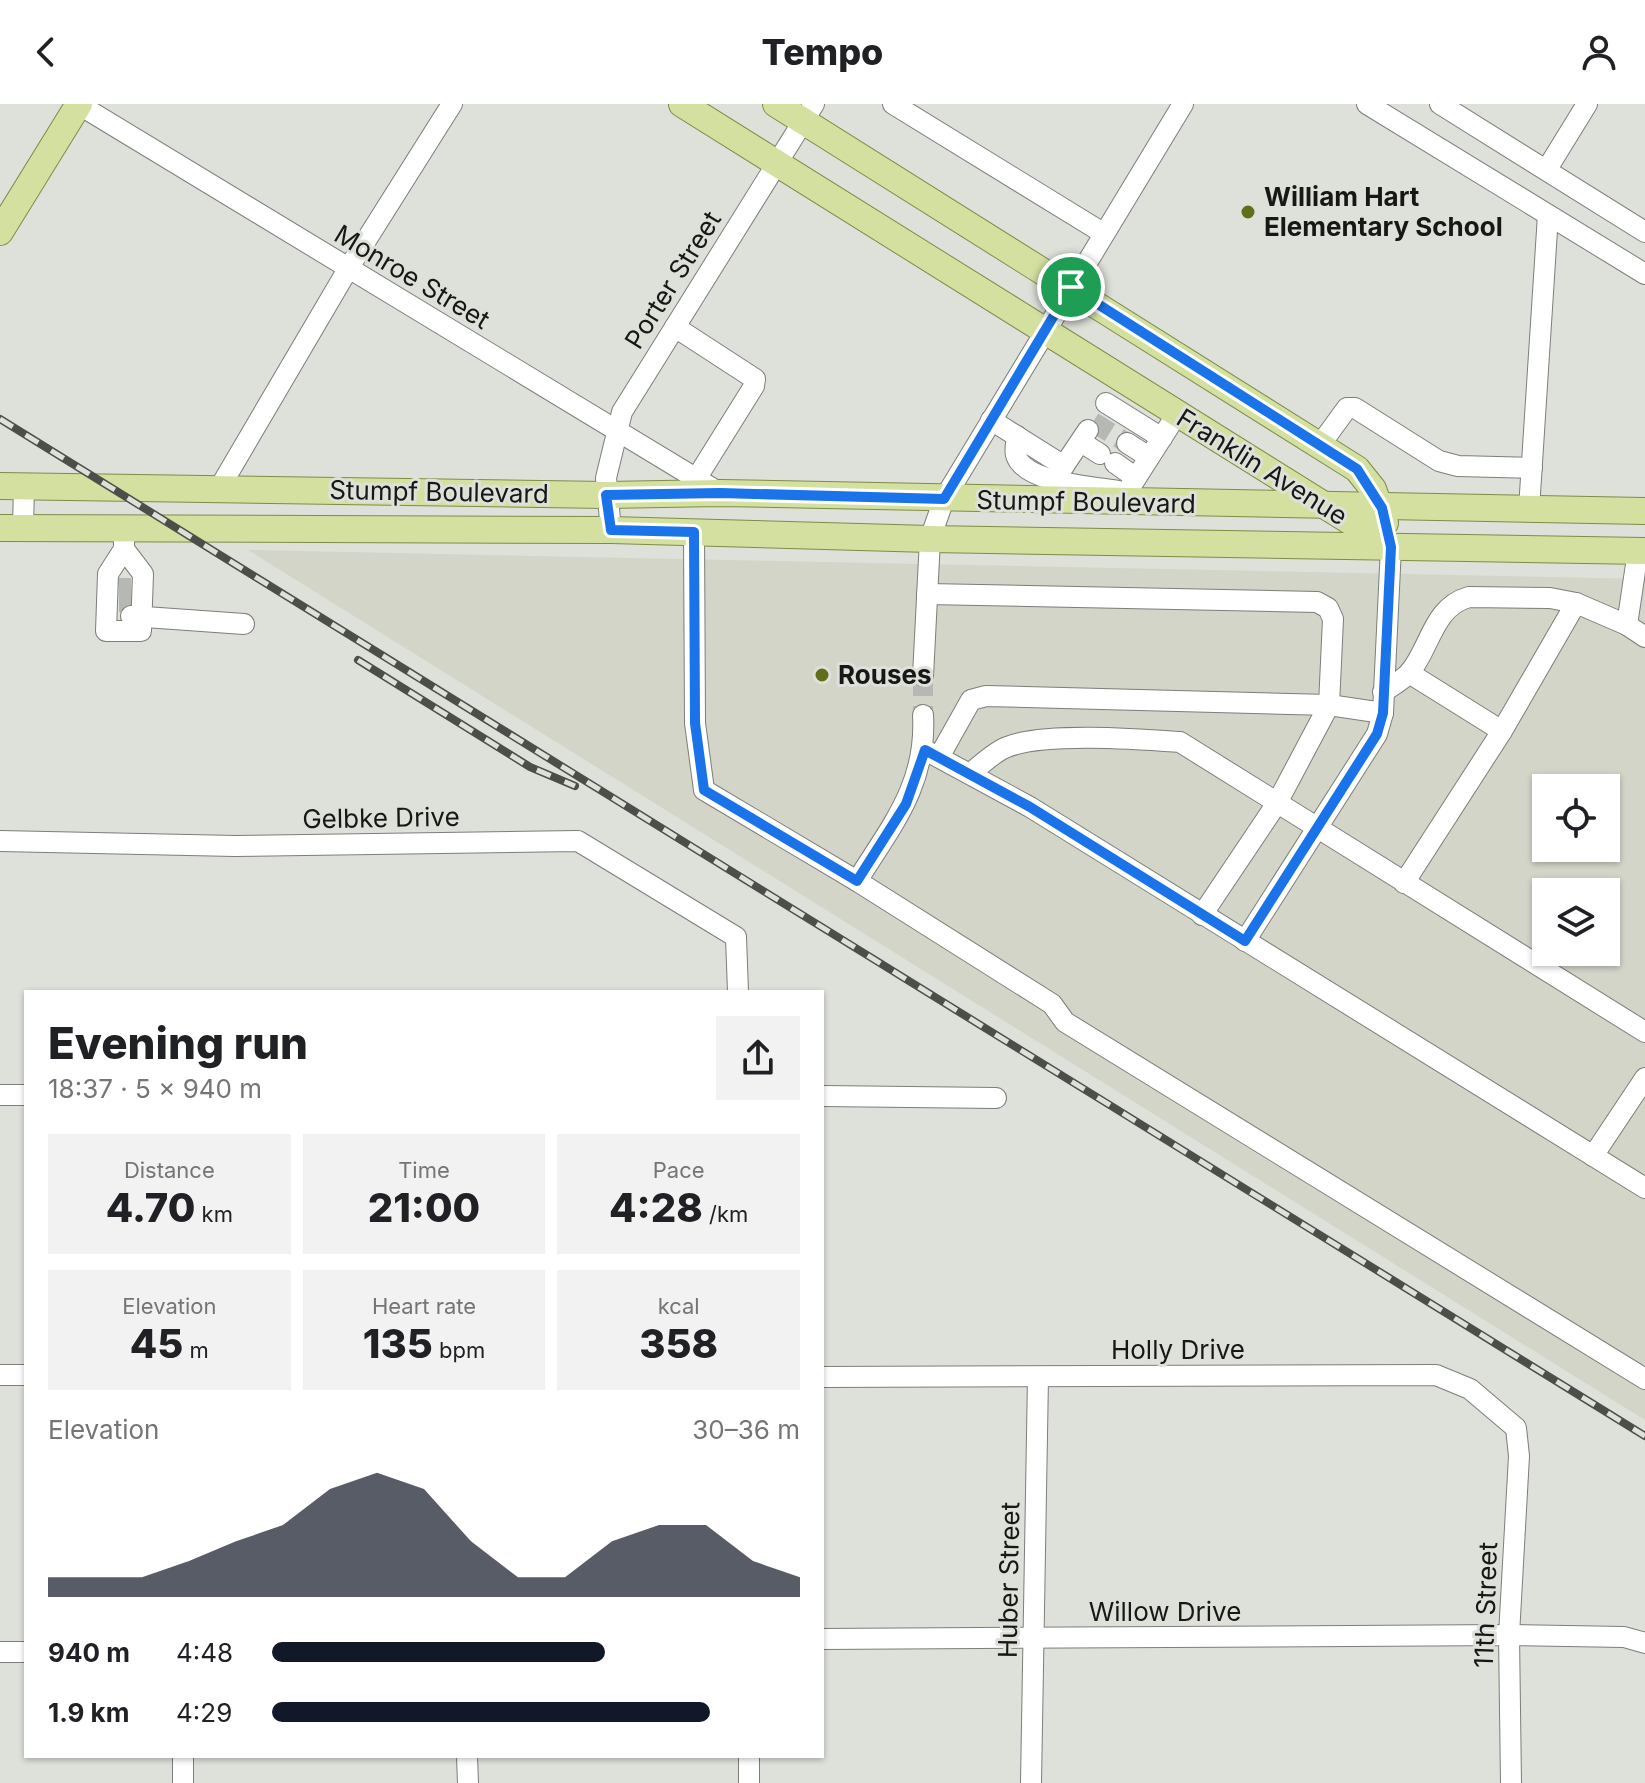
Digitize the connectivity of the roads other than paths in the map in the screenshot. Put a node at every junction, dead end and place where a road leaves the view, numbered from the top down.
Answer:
1 (79, 104) edge
2 (452, 104) edge
3 (682, 104) edge
4 (776, 104) edge
5 (893, 104) edge
6 (1183, 104) edge
7 (1367, 104) edge
8 (1440, 104) edge
9 (1587, 104) edge
10 (808, 113) edge
11 (777, 163) junction
12 (1547, 169) junction
13 (1548, 215) junction
14 (0, 232) edge
15 (1645, 232) edge
16 (1103, 233) junction
17 (348, 269) junction
18 (1645, 274) edge
19 (1071, 287) junction
20 (675, 327) junction
21 (1044, 331) junction
22 (1121, 379) junction
23 (1177, 414) junction
24 (991, 420) junction
25 (1094, 422) junction
26 (617, 431) junction
27 (1162, 438) junction
28 (1127, 443) tunnel mouth
29 (1320, 445) junction
30 (1149, 457) junction
31 (1532, 468) junction
32 (696, 479) junction
33 (1052, 482) junction
34 (12, 486) edge
35 (220, 487) junction
36 (1128, 491) junction
37 (720, 493) junction
38 (606, 495) junction
39 (944, 499) junction
40 (1323, 507) junction
41 (1382, 508) junction
42 (1529, 509) junction
43 (1645, 511) edge
44 (12, 528) edge
45 (611, 530) junction
46 (694, 532) junction
47 (124, 539) junction
48 (930, 539) junction
49 (1391, 547) junction
50 (1641, 551) edge
51 (927, 594) junction
52 (125, 595) junction
53 (1576, 603) junction
54 (1637, 622) edge
55 (244, 624) dead end
56 (1409, 673) junction
57 (923, 676) tunnel mouth
58 (1383, 702) junction
59 (1329, 705) junction
60 (923, 715) tunnel mouth
61 (1502, 731) junction
62 (932, 753) junction
63 (971, 773) junction
64 (1277, 803) junction
65 (1318, 828) junction
66 (0, 841) edge
67 (857, 881) junction
68 (1404, 883) junction
69 (1202, 915) junction
70 (1245, 941) junction
71 (738, 990) edge
72 (1645, 1032) edge
73 (1645, 1078) edge
74 (0, 1095) edge
75 (24, 1095) edge
76 (824, 1096) edge
77 (996, 1098) dead end
78 (1593, 1156) junction
79 (1645, 1188) edge
80 (0, 1375) edge
81 (24, 1375) edge
82 (824, 1377) edge
83 (1038, 1377) junction
84 (1645, 1379) edge
85 (1516, 1428) joint
86 (1509, 1635) junction
87 (824, 1639) edge
88 (1034, 1639) junction
89 (1645, 1643) edge
90 (0, 1652) edge
91 (24, 1652) edge
92 (183, 1758) edge
93 (467, 1758) edge
94 (749, 1758) edge
95 (183, 1783) edge
96 (468, 1783) edge
97 (749, 1783) edge
98 (1031, 1783) edge
99 (1511, 1783) edge

1 - 14 main road
1 - 17 street, Monroe Street
2 - 17 street
3 - 11 main road, Franklin Avenue
4 - 10 main road, Franklin Avenue
5 - 16 street
6 - 16 street
7 - 13 street
8 - 12 street
9 - 12 street
10 - 11 street, Porter Street
10 - 19 main road, Franklin Avenue
11 - 20 street, Porter Street
11 - 21 main road, Franklin Avenue
12 - 15 street
13 - 18 street
13 - 31 street
16 - 19 street
17 - 26 street, Monroe Street
17 - 35 street
19 - 21 street
19 - 29 main road, Franklin Avenue
20 - 26 street, Porter Street
20 - 32 street
21 - 22 main road, Franklin Avenue
21 - 24 street
22 - 23 main road, Franklin Avenue
22 - 25 street
23 - 27 street
23 - 40 main road, Franklin Avenue
24 - 33 street
24 - 39 street
25 - 27 street
25 - 33 street
25 - 36 street
26 - 32 street, Monroe Street
26 - 38 street, Porter Street
27 - 30 street
28 - 30 street
29 - 31 street
29 - 41 main road, Franklin Avenue
30 - 36 street
31 - 42 street
32 - 37 street, Monroe Street
33 - 36 main road, Stumpf Boulevard
33 - 39 main road, Stumpf Boulevard
34 - 35 main road, Stumpf Boulevard
34 - 44 street
35 - 38 main road, Stumpf Boulevard
36 - 40 main road, Stumpf Boulevard
37 - 38 main road, Stumpf Boulevard
37 - 39 main road, Stumpf Boulevard
38 - 45 street, Porter Street
39 - 48 street
40 - 41 main road, Stumpf Boulevard
40 - 49 main road, Franklin Avenue
41 - 42 main road, Stumpf Boulevard
41 - 49 main road, Franklin Avenue
42 - 43 main road, Stumpf Boulevard
44 - 47 main road, Stumpf Boulevard
45 - 46 main road, Stumpf Boulevard
45 - 47 main road, Stumpf Boulevard
46 - 48 main road, Stumpf Boulevard
46 - 67 street
47 - 52 street
47 - 52 street
48 - 49 main road, Stumpf Boulevard
48 - 51 street
49 - 50 main road, Stumpf Boulevard
49 - 58 street
50 - 54 street
51 - 57 street
51 - 59 street
52 - 55 street
53 - 54 street
53 - 56 street
53 - 61 street
56 - 58 street
56 - 61 street
58 - 59 street
58 - 65 street
59 - 62 street
59 - 64 street
60 - 62 street
61 - 68 street
62 - 63 street
62 - 67 street
63 - 64 street
63 - 69 street
64 - 65 street
64 - 69 street
65 - 68 street
65 - 70 street
66 - 71 street, Gelbke Drive
67 - 84 street
68 - 72 street
69 - 70 street
70 - 78 street
73 - 78 street
74 - 75 street
76 - 77 street
78 - 79 street
80 - 81 street
82 - 83 street, Holly Drive
83 - 85 street, Holly Drive
83 - 88 street, Huber Street
85 - 86 street, 11th Street
86 - 88 street, Willow Drive
86 - 89 street, Willow Drive
86 - 99 street, 11th Street
87 - 88 street, Willow Drive
88 - 98 street, Huber Street
90 - 91 street
92 - 95 street
93 - 96 street
94 - 97 street

